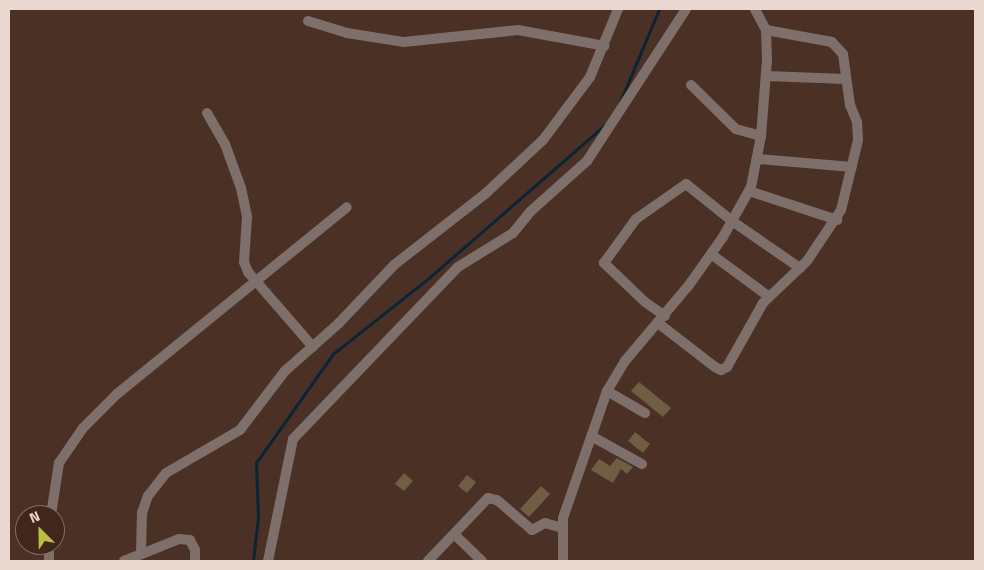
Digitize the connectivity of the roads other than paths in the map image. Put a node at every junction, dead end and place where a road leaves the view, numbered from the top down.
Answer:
1 (618, 9) edge
2 (686, 9) edge
3 (755, 9) edge
4 (308, 21) dead end
5 (766, 30) junction
6 (605, 46) junction
7 (766, 76) junction
8 (846, 79) junction
9 (691, 85) dead end
10 (207, 113) dead end
11 (761, 136) junction
12 (758, 159) junction
13 (852, 167) junction
14 (749, 191) junction
15 (347, 207) dead end
16 (837, 220) junction
17 (732, 221) junction
18 (711, 254) junction
19 (800, 268) junction
20 (255, 283) junction
21 (768, 296) junction
22 (661, 320) junction
23 (313, 346) junction
24 (607, 391) junction
25 (645, 413) dead end
26 (593, 436) junction
27 (642, 464) dead end
28 (53, 505) edge
29 (562, 528) junction
30 (454, 534) junction
31 (141, 553) junction
32 (124, 561) edge
33 (195, 561) edge
34 (268, 561) edge
35 (428, 561) edge
36 (482, 561) edge
37 (563, 561) edge

1 - 6 street
2 - 34 street
3 - 5 street
4 - 6 street
5 - 7 street
5 - 8 street
6 - 23 street
7 - 8 street
7 - 11 street
8 - 13 street
9 - 11 street
10 - 20 street
11 - 12 street
12 - 13 street
12 - 14 street
13 - 16 street
14 - 16 street
14 - 17 street
15 - 20 street
16 - 19 street
17 - 18 street
17 - 19 street
17 - 22 street
18 - 21 street
18 - 22 street
19 - 21 street
20 - 23 street
20 - 28 street
21 - 22 street
22 - 24 street
23 - 31 street
24 - 25 street
24 - 26 street
26 - 27 street
26 - 29 street
29 - 30 street
29 - 37 street
30 - 35 street
30 - 36 street
31 - 32 street
31 - 33 street

